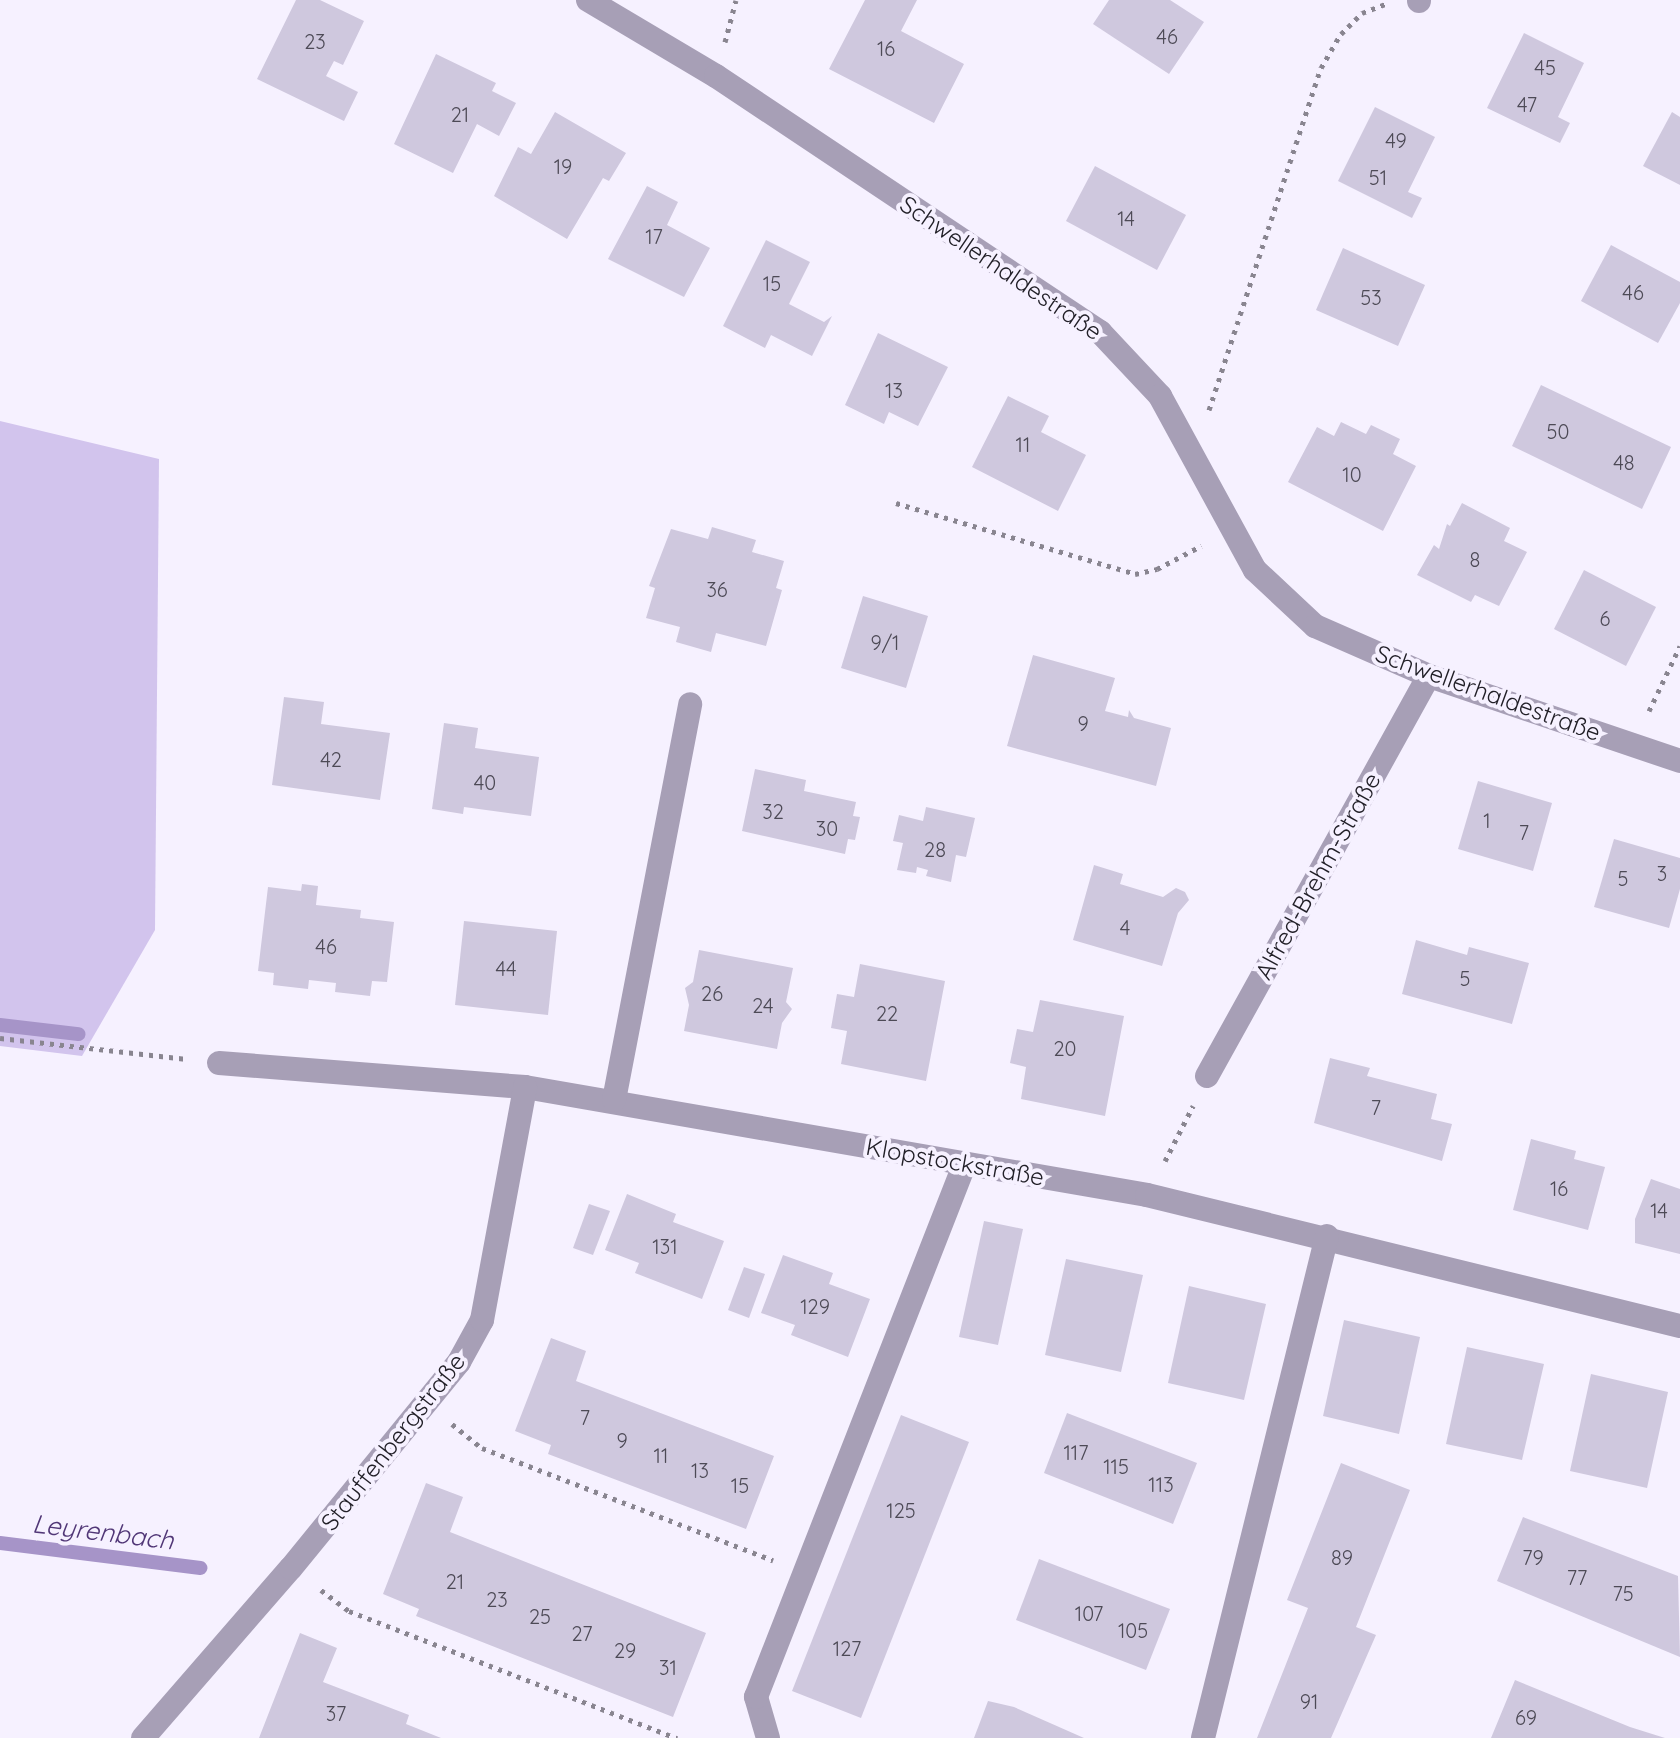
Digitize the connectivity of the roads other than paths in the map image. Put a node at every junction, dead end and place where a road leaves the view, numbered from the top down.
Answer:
1 (588, 0) edge
2 (1429, 676) junction
3 (690, 704) dead end
4 (1680, 761) edge
5 (219, 1063) road end
6 (1207, 1076) road end
7 (525, 1087) junction
8 (614, 1100) junction
9 (965, 1163) junction
10 (1327, 1236) junction
11 (1680, 1326) edge
12 (143, 1738) edge
13 (768, 1738) edge
14 (1203, 1738) edge

1 - 2 street, Schwellerhaldestraße
2 - 4 street, Schwellerhaldestraße
2 - 6 street, Alfred-Brehm-Straße
3 - 8 street
5 - 7 street, Klopstockstraße
7 - 8 street, Klopstockstraße
7 - 12 street, Stauffenbergstraße
8 - 9 street, Klopstockstraße
9 - 10 street, Klopstockstraße
9 - 13 street
10 - 11 street, Klopstockstraße
10 - 14 street

